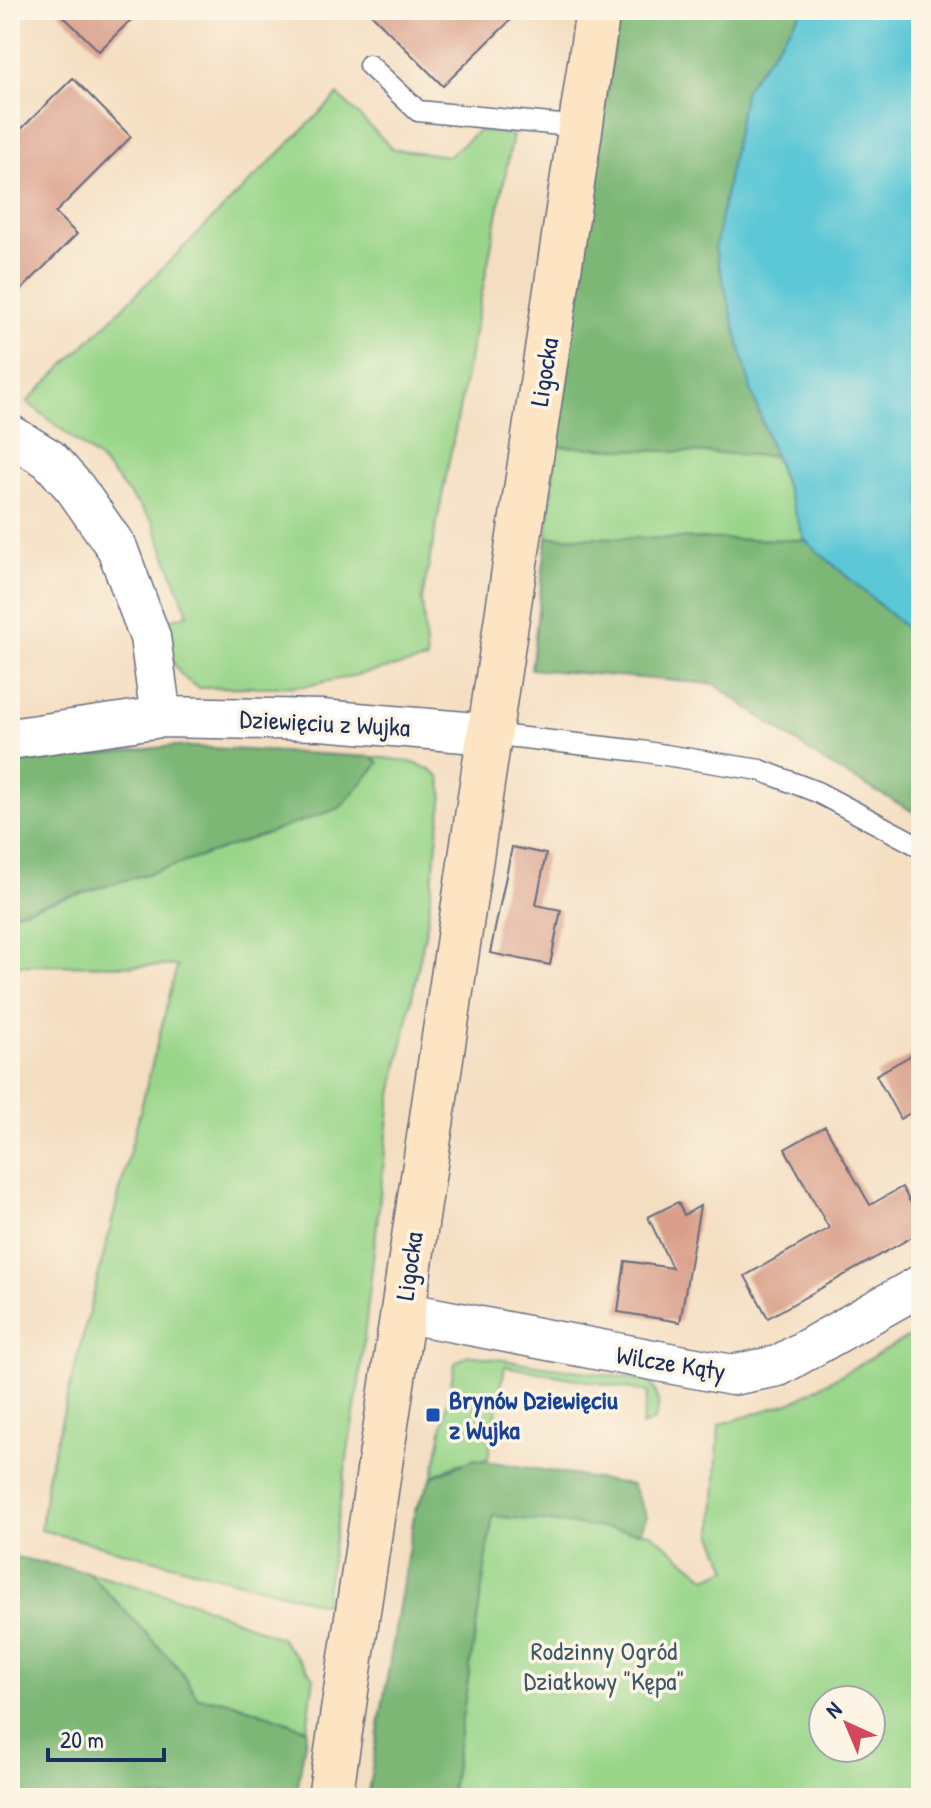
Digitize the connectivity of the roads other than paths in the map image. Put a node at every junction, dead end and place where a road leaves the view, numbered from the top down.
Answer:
1 (598, 10) edge
2 (369, 65) dead end
3 (581, 127) junction
4 (10, 435) edge
5 (161, 717) junction
6 (489, 734) junction
7 (10, 739) edge
8 (921, 847) edge
9 (921, 1285) edge
10 (402, 1312) junction
11 (330, 1798) edge

1 - 3 street, Ligocka
2 - 3 lane
3 - 6 street, Ligocka
4 - 5 street
5 - 6 street, Dziewięciu z Wujka
5 - 7 street, Dziewięciu z Wujka
6 - 8 lane
6 - 10 street, Ligocka
9 - 10 street, Wilcze Kąty
10 - 11 street, Ligocka

